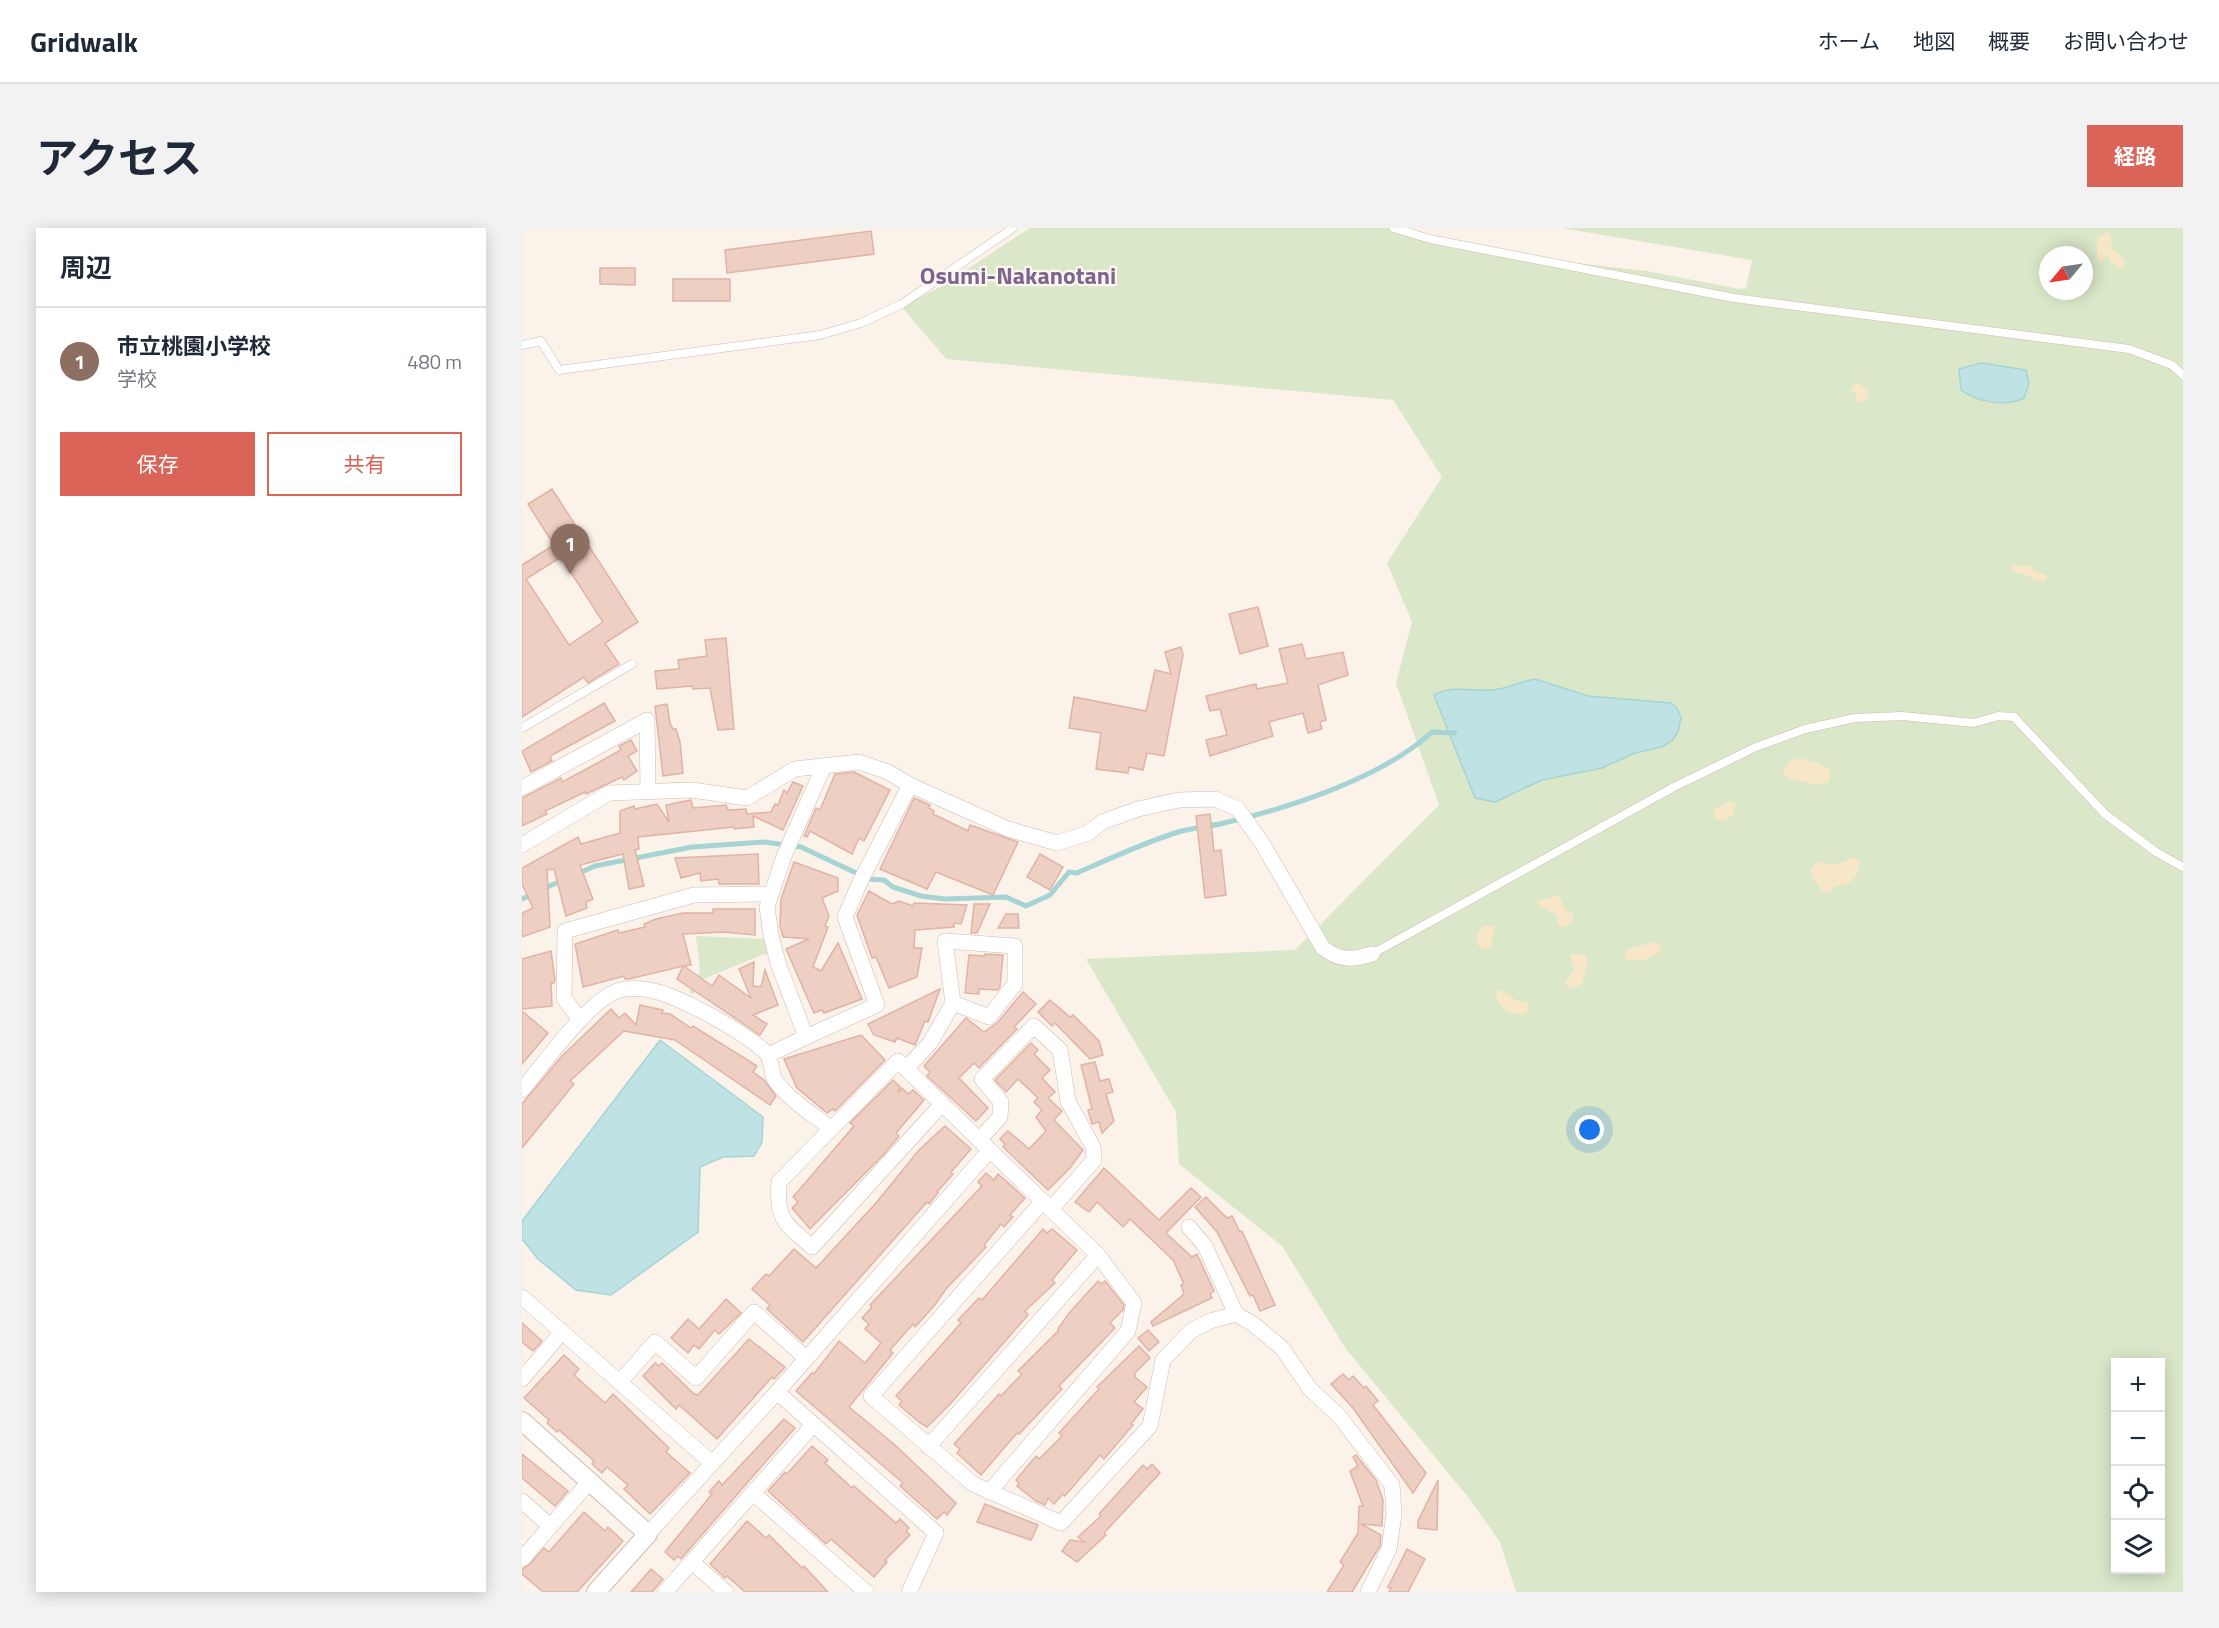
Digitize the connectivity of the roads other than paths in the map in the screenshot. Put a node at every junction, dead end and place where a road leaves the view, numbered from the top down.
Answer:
1 (1012, 228) edge
2 (1394, 228) edge
3 (522, 345) edge
4 (2183, 375) edge
5 (632, 664) dead end
6 (522, 728) edge
7 (824, 766) junction
8 (910, 785) junction
9 (522, 788) edge
10 (648, 791) junction
11 (522, 845) edge
12 (2183, 867) edge
13 (771, 894) junction
14 (1372, 954) joint
15 (953, 1002) junction
16 (580, 1020) junction
17 (806, 1037) junction
18 (768, 1055) junction
19 (906, 1069) junction
20 (522, 1090) edge
21 (942, 1104) junction
22 (830, 1128) junction
23 (984, 1145) junction
24 (1047, 1205) junction
25 (1189, 1227) dead end
26 (1098, 1255) junction
27 (522, 1297) edge
28 (1236, 1314) junction
29 (562, 1332) junction
30 (806, 1358) junction
31 (522, 1379) edge
32 (620, 1382) junction
33 (777, 1392) junction
34 (522, 1421) edge
35 (813, 1425) junction
36 (928, 1447) junction
37 (712, 1463) junction
38 (590, 1481) junction
39 (989, 1492) junction
40 (753, 1493) junction
41 (522, 1501) edge
42 (550, 1526) junction
43 (648, 1534) junction
44 (522, 1559) edge
45 (692, 1562) junction
46 (597, 1592) edge
47 (665, 1592) edge
48 (726, 1592) edge
49 (866, 1592) edge
50 (909, 1592) edge
51 (1368, 1592) edge

1 - 3 lane
2 - 4 lane
5 - 6 lane
7 - 8 street
7 - 10 street
7 - 13 street
8 - 14 street
8 - 17 street
9 - 10 street
10 - 11 street
12 - 14 lane
13 - 16 street
13 - 17 street
15 - 15 street
15 - 19 street
16 - 18 street
16 - 20 street
17 - 18 street
18 - 22 street
19 - 21 street
19 - 22 street
21 - 22 street
21 - 23 street
23 - 24 street
23 - 24 street
23 - 30 street
24 - 26 street
24 - 36 street
25 - 28 street
26 - 36 street
26 - 39 street
27 - 29 street
28 - 39 street
28 - 51 street
29 - 31 street
29 - 32 street
30 - 32 street
30 - 33 street
32 - 37 street
33 - 35 street
33 - 37 street
34 - 38 street
35 - 40 street
35 - 50 street
36 - 39 street
37 - 43 street
38 - 42 street
38 - 43 street
40 - 45 street
40 - 49 street
41 - 42 street
42 - 44 street
43 - 46 street
45 - 47 street
45 - 48 street

